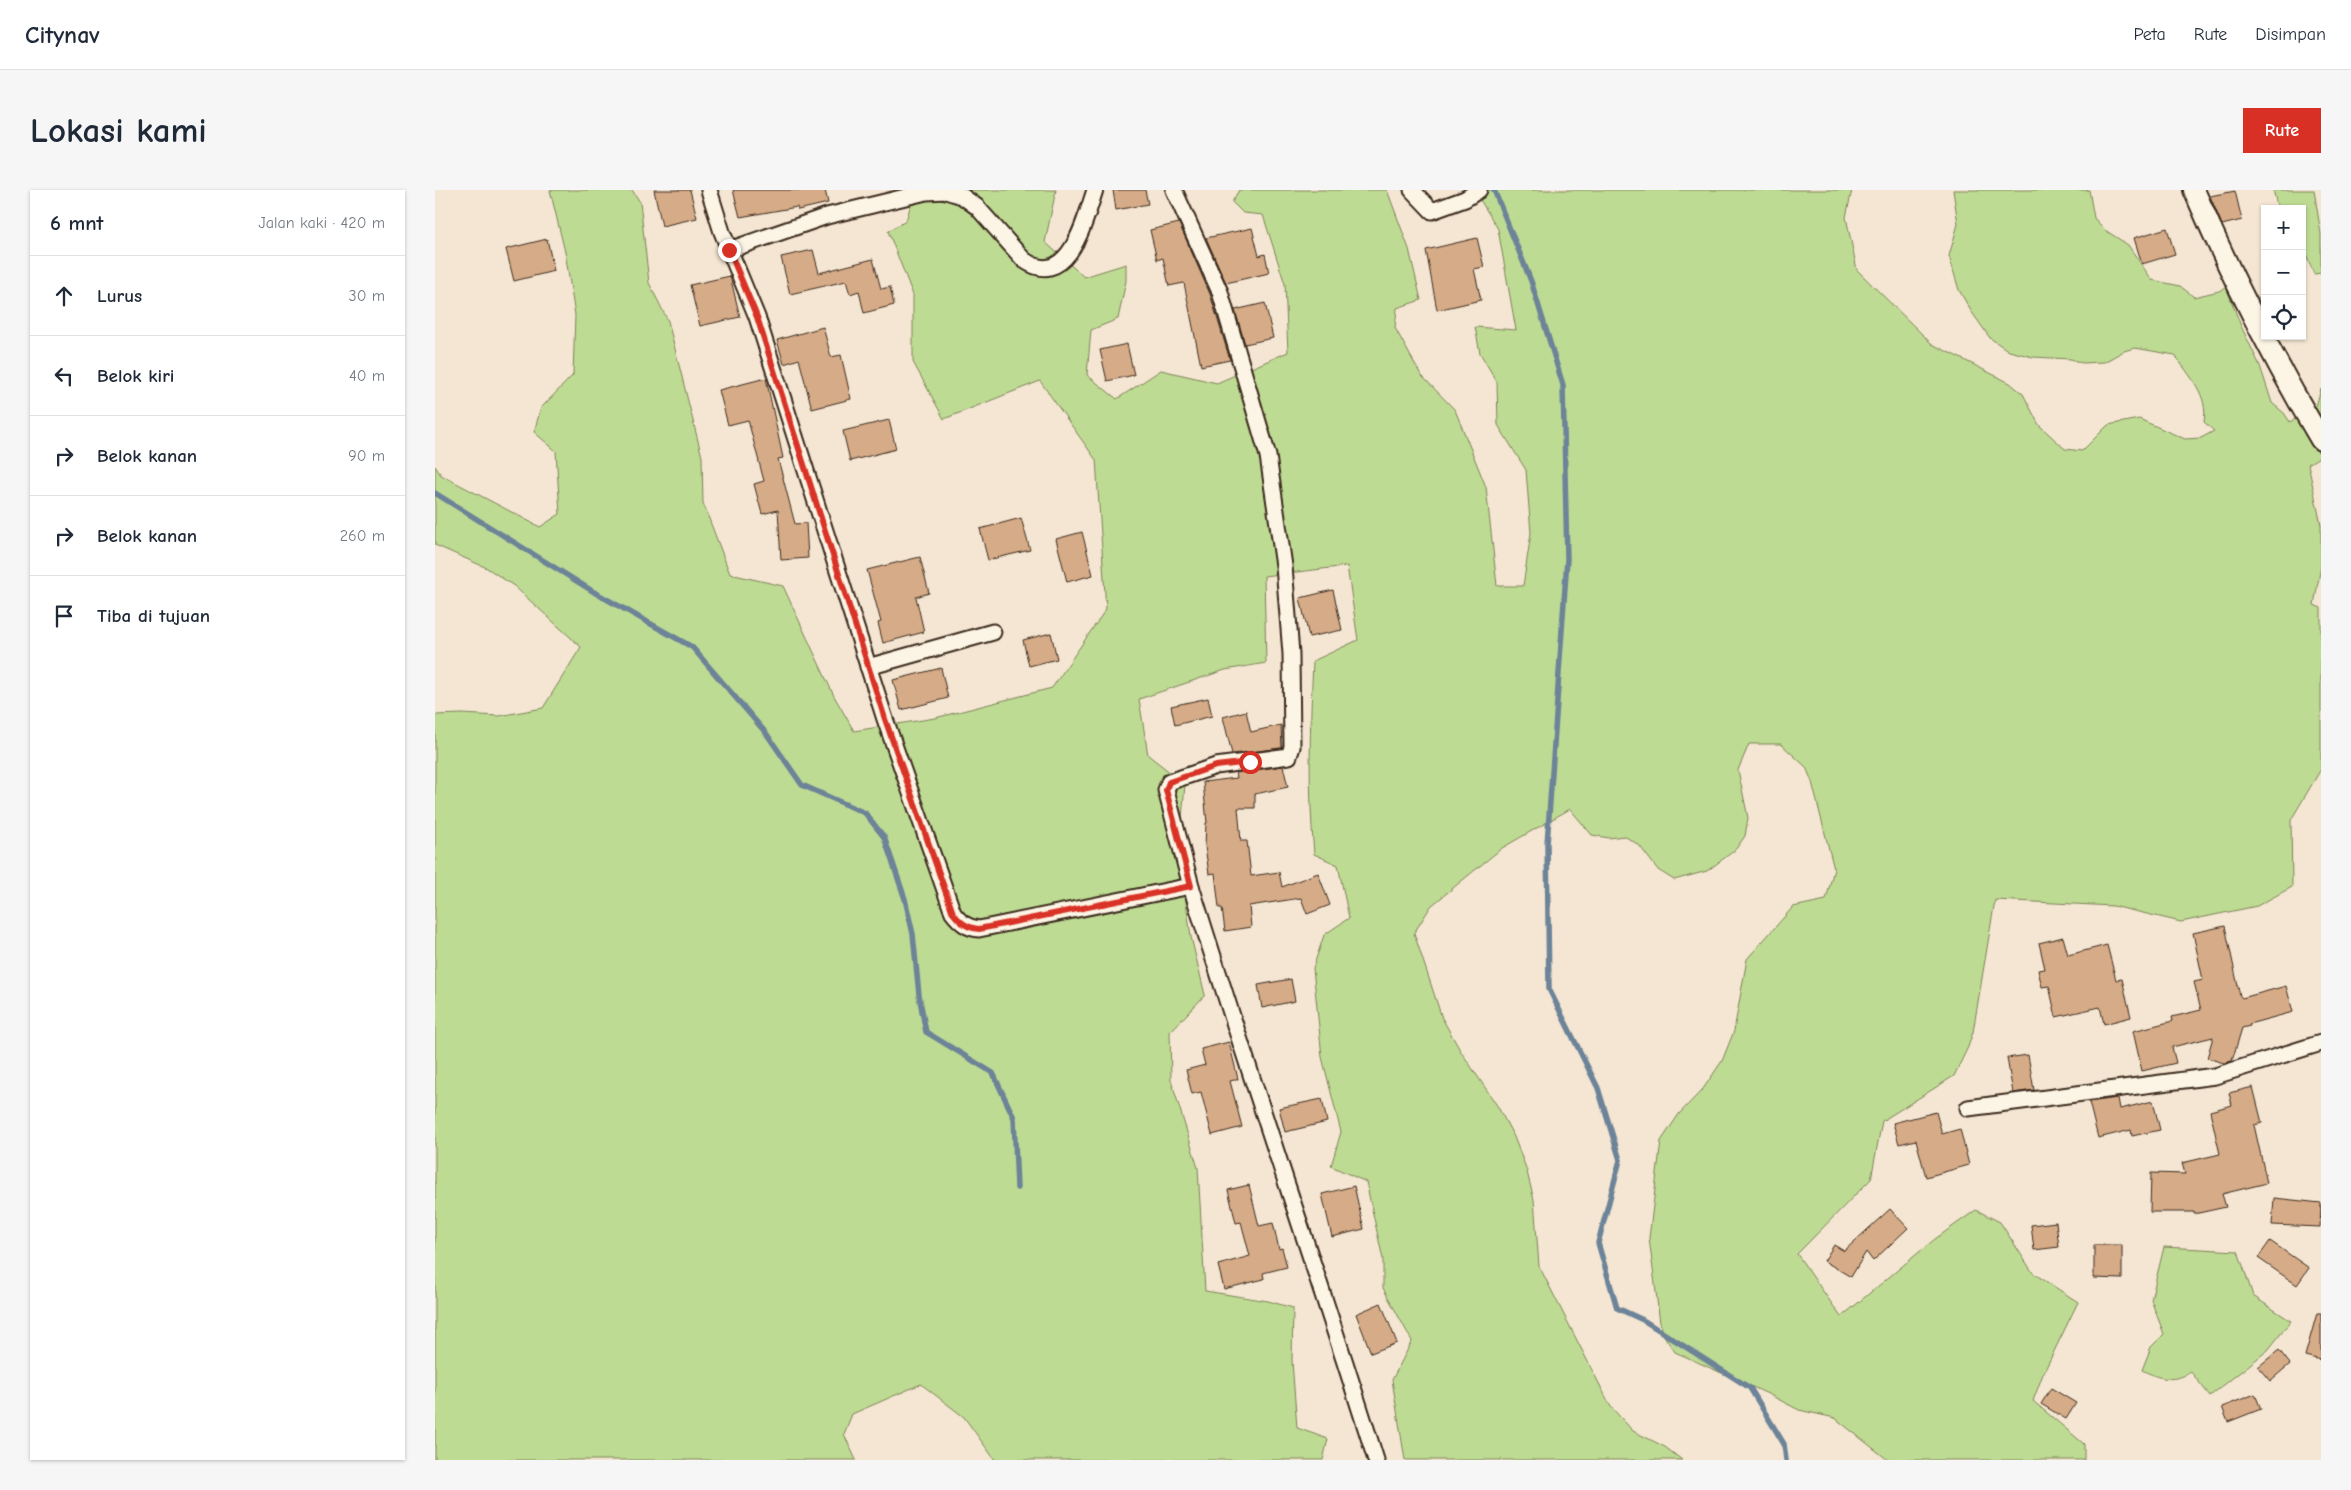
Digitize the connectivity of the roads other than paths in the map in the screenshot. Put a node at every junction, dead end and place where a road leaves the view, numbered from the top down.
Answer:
1 (709, 190) edge
2 (1095, 190) edge
3 (1174, 190) edge
4 (1412, 190) edge
5 (2194, 190) edge
6 (1477, 192) edge
7 (729, 250) junction
8 (2321, 440) edge
9 (993, 632) dead end
10 (868, 667) junction
11 (1191, 886) junction
12 (2321, 1043) edge
13 (1968, 1108) dead end
14 (1377, 1460) edge

1 - 7 street
2 - 7 street
3 - 11 street
4 - 6 street
5 - 8 street
7 - 10 street
9 - 10 street
10 - 11 street
11 - 14 street
12 - 13 street

